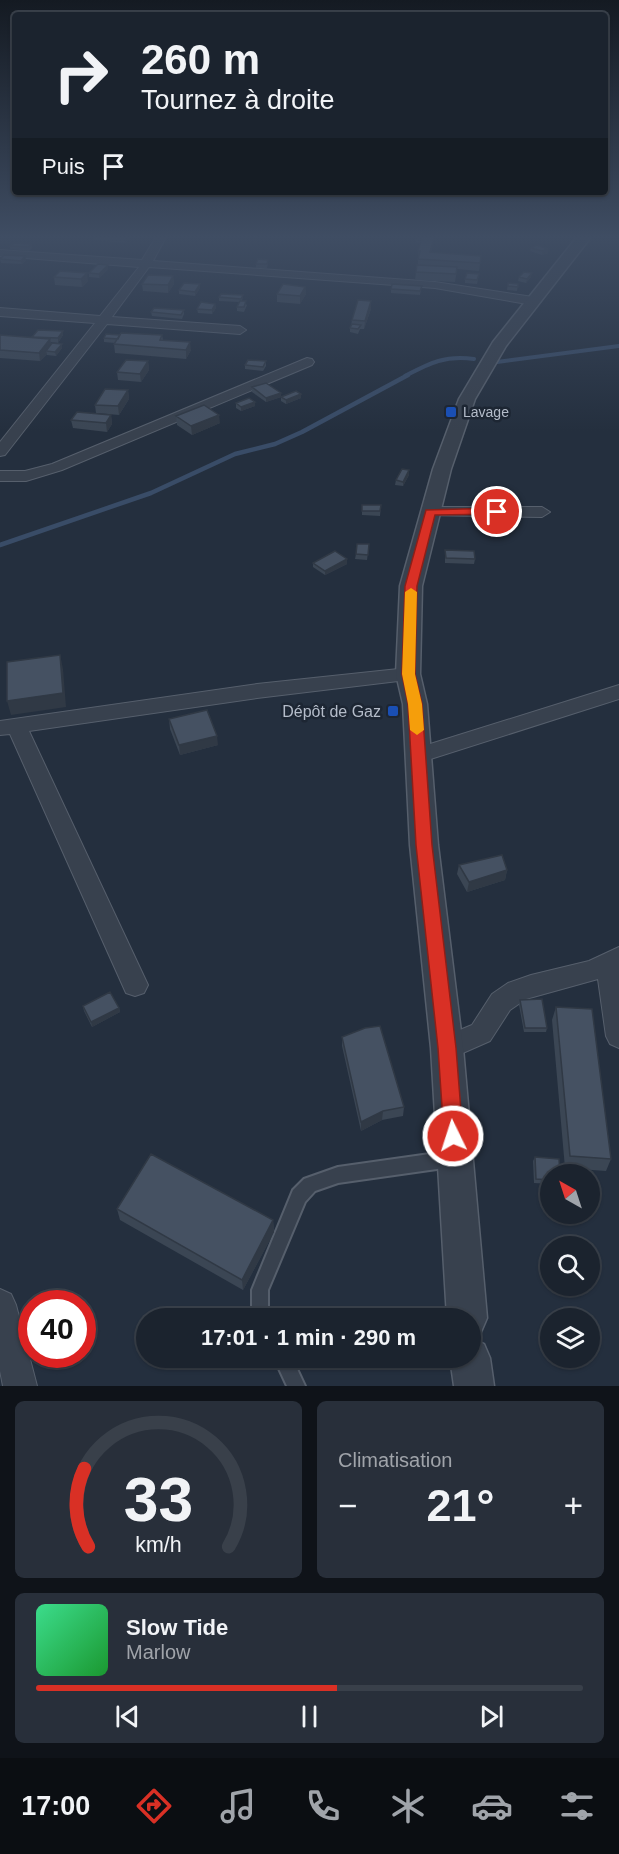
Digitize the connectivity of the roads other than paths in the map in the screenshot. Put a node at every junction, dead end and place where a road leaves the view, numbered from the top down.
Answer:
1 (533, 301) edge
2 (118, 302) edge
3 (0, 312) edge
4 (103, 321) junction
5 (240, 330) dead end
6 (307, 362) dead end
7 (0, 452) edge
8 (0, 476) edge
9 (430, 512) junction
10 (542, 512) dead end
11 (408, 674) junction
12 (619, 692) edge
13 (9, 728) edge
14 (418, 755) junction
15 (614, 961) edge
16 (135, 985) dead end
17 (619, 1036) edge
18 (447, 1048) junction
19 (455, 1158) junction
20 (0, 1305) edge
21 (260, 1308) edge
22 (466, 1308) edge
23 (288, 1368) edge
24 (472, 1368) edge
25 (11, 1369) edge
26 (297, 1386) edge
27 (474, 1386) edge

1 - 9 street
2 - 4 street
3 - 4 street
4 - 5 street
4 - 7 street
6 - 8 street
9 - 10 street
9 - 11 street
11 - 13 street
11 - 14 street
12 - 14 street
13 - 16 street
14 - 18 street
15 - 17 street
15 - 18 street
18 - 19 street
19 - 21 lane
19 - 22 street
20 - 25 street
23 - 26 lane
24 - 27 street

